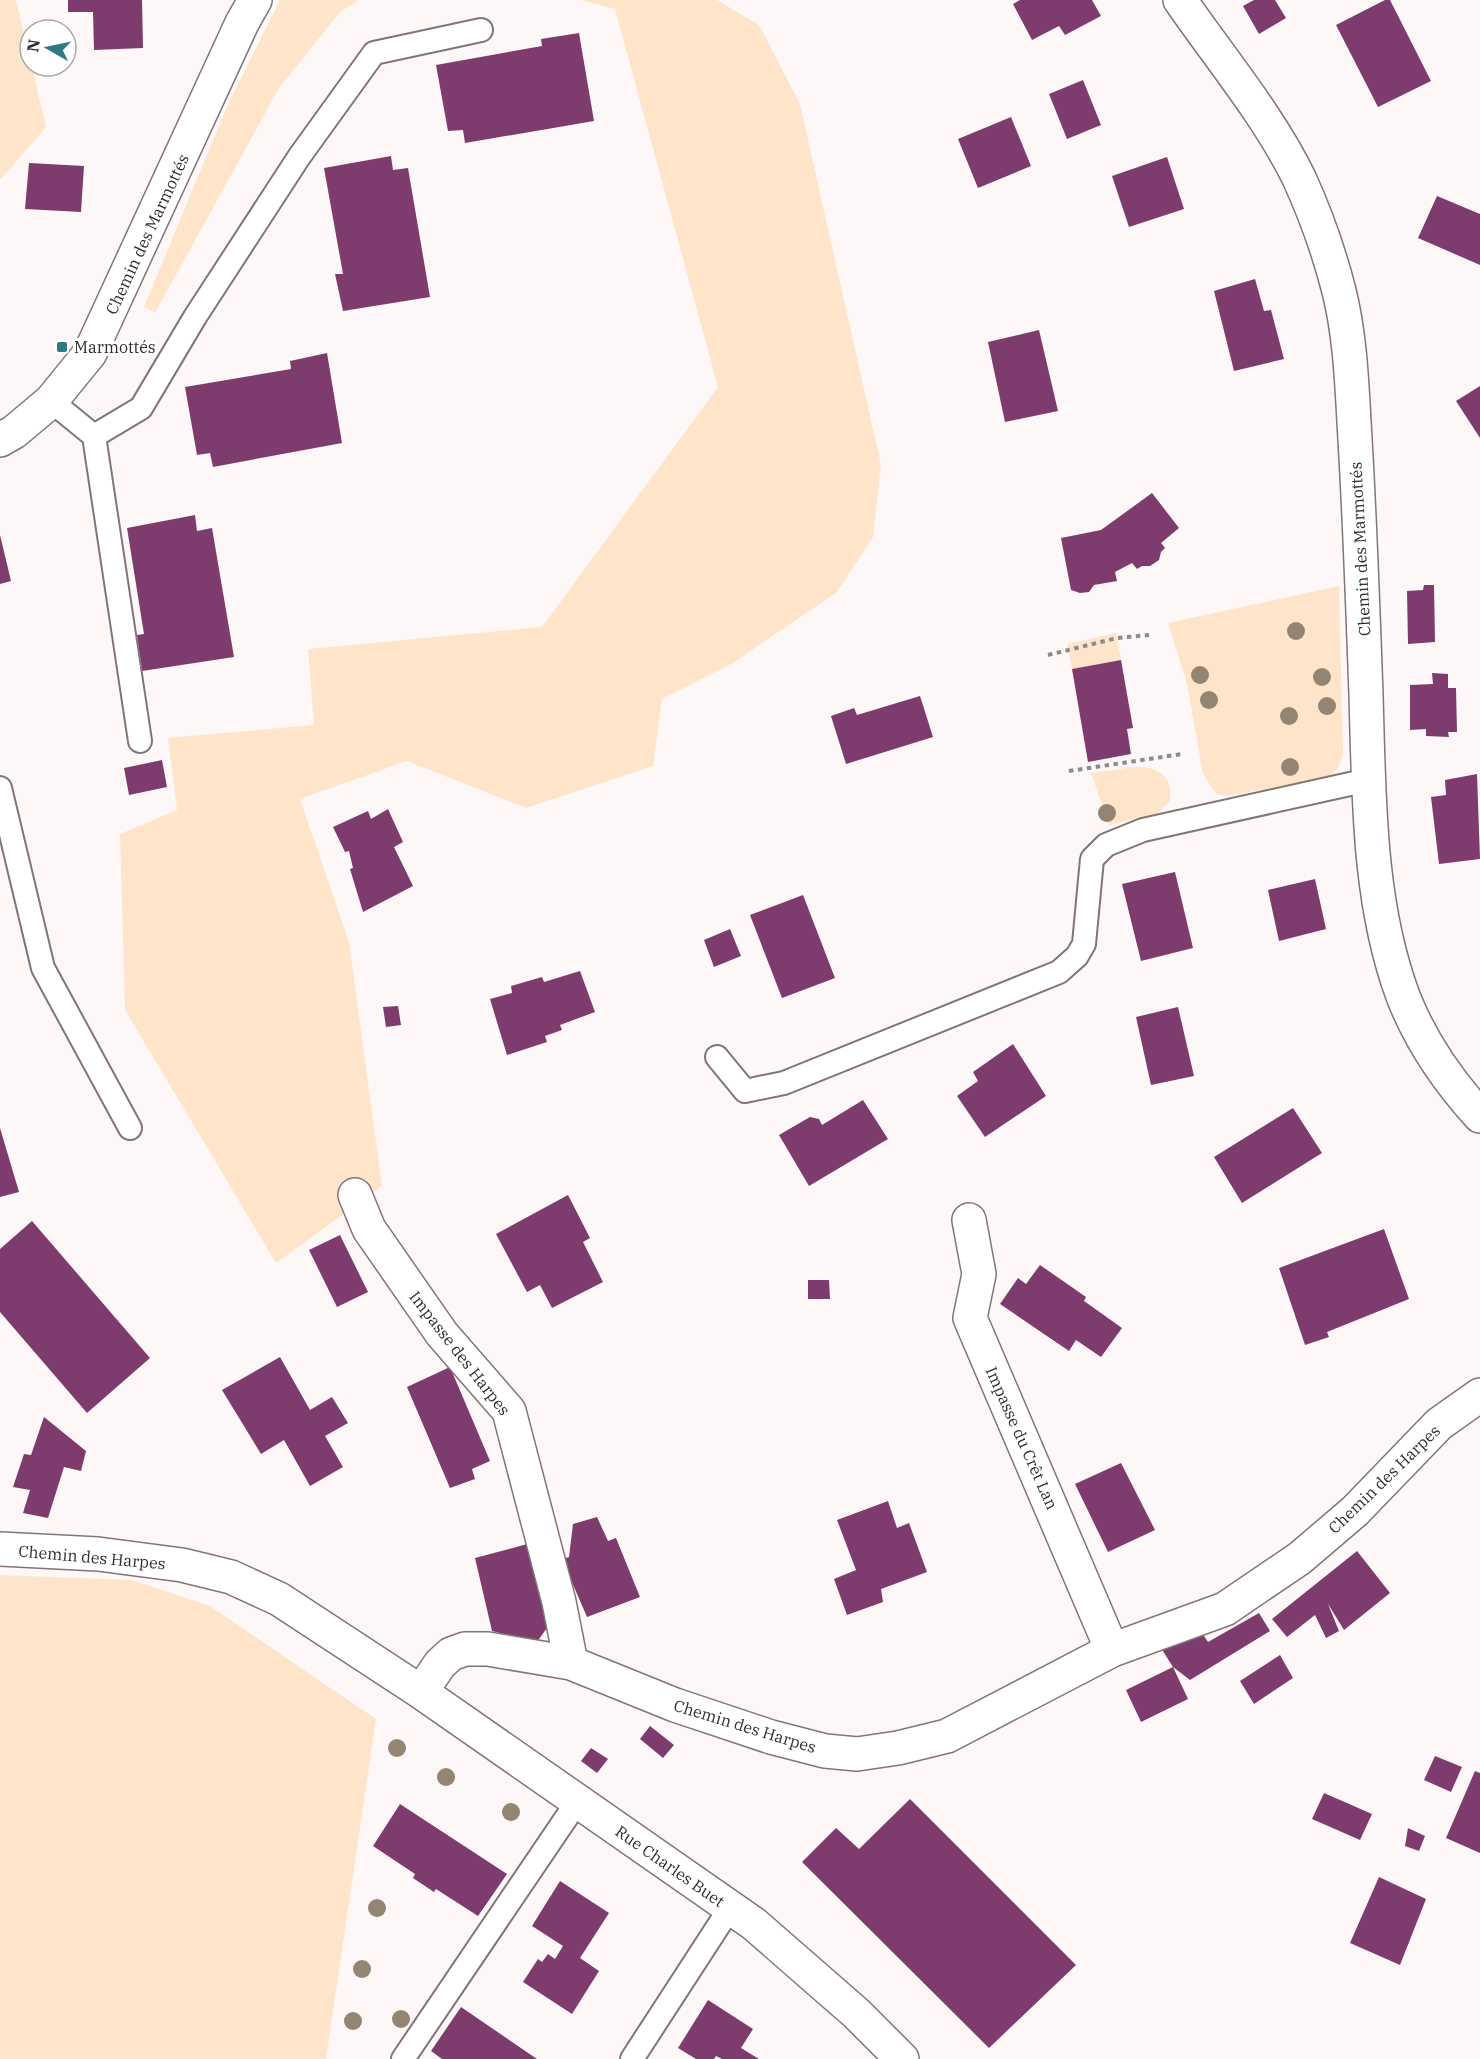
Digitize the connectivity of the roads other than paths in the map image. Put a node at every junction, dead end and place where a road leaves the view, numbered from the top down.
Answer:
1 (255, 0) edge
2 (1179, 0) edge
3 (481, 30) dead end
4 (51, 401) junction
5 (94, 436) junction
6 (0, 440) edge
7 (140, 741) dead end
8 (1368, 780) junction
9 (0, 789) edge
10 (717, 1057) dead end
11 (1480, 1116) edge
12 (130, 1128) dead end
13 (355, 1195) dead end
14 (969, 1221) dead end
15 (1480, 1395) edge
16 (0, 1549) edge
17 (1112, 1650) junction
18 (571, 1663) junction
19 (421, 1692) junction
20 (577, 1802) junction
21 (730, 1908) junction
22 (403, 2059) edge
23 (632, 2059) edge
24 (902, 2059) edge

1 - 4 street, Chemin des Marmottés
2 - 8 street, Chemin des Marmottés
3 - 5 lane
4 - 5 lane
4 - 6 street, Chemin des Marmottés
5 - 7 lane
8 - 10 lane
8 - 11 street, Chemin des Marmottés
9 - 12 lane
13 - 18 street, Impasse des Harpes
14 - 17 street, Impasse du Crêt Lan
15 - 17 street, Chemin des Harpes
16 - 19 street, Chemin des Harpes
17 - 18 street, Chemin des Harpes
18 - 19 street, Chemin des Harpes
19 - 20 street, Rue Charles Buet
20 - 21 street, Rue Charles Buet
20 - 22 lane
21 - 23 lane
21 - 24 street, Rue Charles Buet

